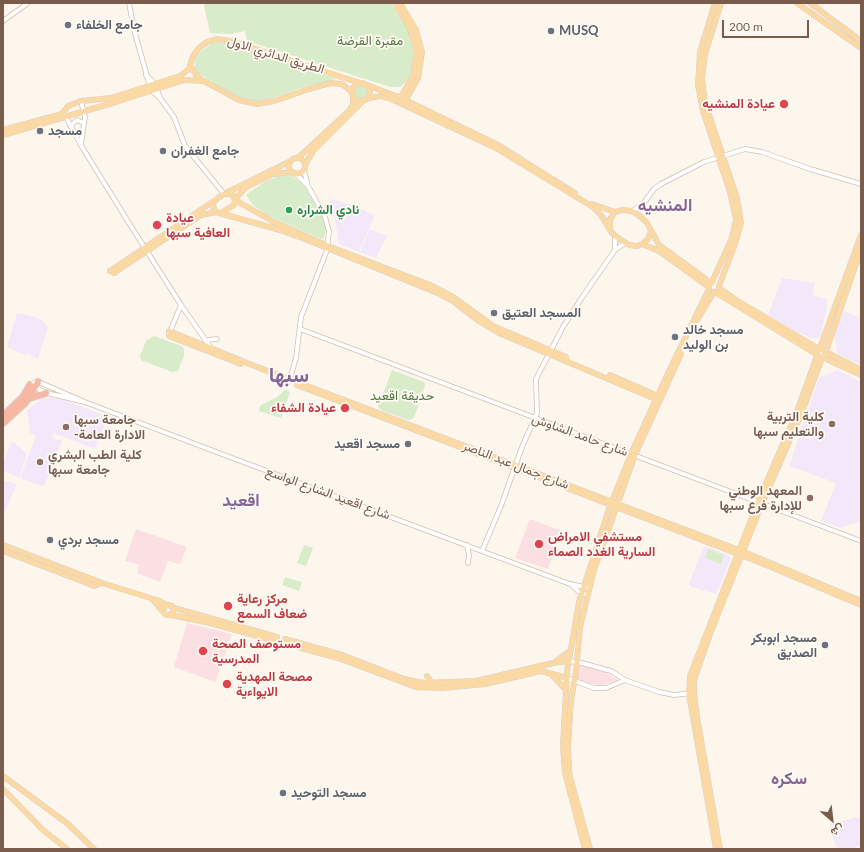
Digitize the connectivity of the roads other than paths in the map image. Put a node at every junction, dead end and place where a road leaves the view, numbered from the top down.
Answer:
1 (28, 3) edge
2 (129, 3) edge
3 (395, 3) edge
4 (400, 3) edge
5 (715, 3) edge
6 (721, 3) edge
7 (797, 3) edge
8 (810, 3) edge
9 (3, 21) edge
10 (861, 41) edge
11 (861, 48) edge
12 (190, 65) junction
13 (146, 75) junction
14 (204, 81) junction
15 (360, 82) junction
16 (367, 85) junction
17 (156, 86) junction
18 (150, 88) junction
19 (407, 88) junction
20 (390, 93) junction
21 (352, 94) junction
22 (409, 94) junction
23 (160, 98) junction
24 (369, 98) junction
25 (81, 101) junction
26 (363, 101) junction
27 (402, 101) junction
28 (413, 105) junction
29 (85, 111) junction
30 (65, 115) junction
31 (84, 123) junction
32 (70, 126) junction
33 (3, 130) edge
34 (3, 135) edge
35 (82, 147) junction
36 (720, 156) junction
37 (298, 158) junction
38 (291, 161) junction
39 (305, 165) junction
40 (304, 171) junction
41 (294, 173) junction
42 (861, 184) edge
43 (308, 186) junction
44 (225, 194) junction
45 (235, 199) junction
46 (215, 200) junction
47 (643, 204) junction
48 (632, 211) junction
49 (615, 212) junction
50 (219, 213) junction
51 (641, 216) junction
52 (610, 230) junction
53 (651, 232) junction
54 (861, 235) edge
55 (615, 236) junction
56 (625, 243) junction
57 (642, 244) junction
58 (328, 248) junction
59 (146, 249) junction
60 (861, 249) edge
61 (615, 250) junction
62 (112, 272) dead end
63 (710, 285) junction
64 (717, 289) junction
65 (181, 305) junction
66 (300, 329) junction
67 (169, 334) joint
68 (217, 339) dead end
69 (205, 340) junction
70 (820, 348) junction
71 (211, 350) junction
72 (549, 352) junction
73 (826, 352) junction
74 (820, 357) junction
75 (292, 370) junction
76 (861, 370) edge
77 (861, 375) edge
78 (283, 376) junction
79 (290, 381) junction
80 (34, 384) junction
81 (46, 393) junction
82 (658, 398) junction
83 (27, 399) junction
84 (85, 402) junction
85 (3, 416) edge
86 (534, 418) junction
87 (3, 422) edge
88 (633, 454) junction
89 (515, 466) junction
90 (760, 503) junction
91 (614, 505) junction
92 (861, 541) edge
93 (3, 545) edge
94 (467, 545) junction
95 (3, 551) edge
96 (482, 551) junction
97 (741, 553) junction
98 (468, 563) dead end
99 (102, 583) junction
100 (570, 584) junction
101 (586, 587) junction
102 (584, 594) junction
103 (861, 601) edge
104 (861, 605) edge
105 (165, 608) junction
106 (174, 608) junction
107 (171, 614) junction
108 (570, 651) junction
109 (569, 662) junction
110 (577, 662) junction
111 (553, 663) junction
112 (547, 671) junction
113 (427, 676) dead end
114 (567, 678) junction
115 (626, 680) junction
116 (574, 682) junction
117 (432, 683) junction
118 (566, 690) junction
119 (692, 693) junction
120 (3, 776) edge
121 (3, 789) edge
122 (67, 849) edge
123 (94, 849) edge
124 (585, 849) edge
125 (590, 849) edge
126 (716, 849) edge
127 (720, 849) edge

1 - 9 street
2 - 13 street
3 - 19 main road
4 - 22 main road
5 - 36 main road
6 - 36 main road
7 - 11 main road
8 - 10 main road
12 - 14 main road
12 - 15 main road, الطريق الدائري الاول
12 - 17 main road, الطريق الدائري الاول
13 - 17 street
13 - 18 street
14 - 17 main road, الطريق الدائري الاول
14 - 21 main road, الطريق الدائري الاول
15 - 16 main road
15 - 21 main road
16 - 20 main road
16 - 24 main road
17 - 18 main road, الطريق الدائري الاول
17 - 23 street
18 - 23 street
18 - 25 main road, الطريق الدائري الاول
18 - 29 main road, الطريق الدائري الاول
19 - 20 main road
19 - 27 main road
20 - 27 main road
21 - 26 main road
21 - 37 main road
22 - 27 main road
22 - 28 main road
23 - 44 street
24 - 26 main road
24 - 27 main road
25 - 29 street
25 - 30 main road, الطريق الدائري الاول
26 - 39 main road
27 - 28 main road
27 - 52 main road
28 - 49 main road
29 - 30 main road, الطريق الدائري الاول
29 - 31 street
30 - 32 street
30 - 33 main road, الطريق الدائري الاول
30 - 34 main road, الطريق الدائري الاول
31 - 32 street
31 - 35 street
32 - 35 street
35 - 59 street
36 - 42 street
36 - 47 street
36 - 63 main road
36 - 64 main road
37 - 38 main road
37 - 39 main road
38 - 41 main road
38 - 44 main road
39 - 40 main road
40 - 41 main road
40 - 43 street
41 - 43 street
41 - 45 main road
43 - 58 street
44 - 45 main road
44 - 46 main road
45 - 50 main road
45 - 58 main road
46 - 50 main road
46 - 59 main road
47 - 48 street
47 - 51 street
48 - 49 main road
48 - 51 main road
49 - 52 main road
50 - 58 main road
50 - 59 main road
51 - 53 main road
52 - 55 main road
53 - 57 main road
53 - 63 main road
54 - 70 main road
55 - 56 main road
55 - 61 street
56 - 57 main road
56 - 61 street
57 - 63 main road
58 - 66 street
58 - 72 main road
59 - 62 main road
59 - 65 street
60 - 73 main road
61 - 72 street
63 - 64 main road
63 - 64 main road
63 - 82 main road
64 - 70 main road
64 - 74 main road
64 - 82 main road
65 - 67 street
65 - 69 street
66 - 75 street
66 - 86 street, شارع حامد الشاوش
67 - 71 main road, شارع جمال عبد الناصر
68 - 69 street
69 - 71 street
70 - 73 main road
70 - 74 main road
71 - 78 main road, شارع جمال عبد الناصر
71 - 79 main road, شارع جمال عبد الناصر
72 - 82 main road
72 - 86 street
73 - 74 main road
73 - 76 main road
74 - 77 main road
74 - 90 main road
75 - 78 street
75 - 79 street
78 - 79 main road, شارع جمال عبد الناصر
79 - 89 main road, شارع جمال عبد الناصر
80 - 81 street, شارع اقعيد الشارع الواسع
80 - 83 highway
80 - 84 street, شارع اقعيد الشارع الواسع
80 - 85 highway
81 - 83 highway
81 - 84 street, شارع اقعيد الشارع الواسع
82 - 88 main road
83 - 87 highway
84 - 94 street, شارع اقعيد الشارع الواسع
86 - 88 street, شارع حامد الشاوش
86 - 89 street
88 - 90 street, شارع حامد الشاوش
88 - 91 main road
89 - 91 main road, شارع جمال عبد الناصر
89 - 96 street
90 - 92 street, شارع حامد الشاوش
90 - 97 main road
91 - 97 main road, شارع جمال عبد الناصر
91 - 101 main road
93 - 99 main road
94 - 96 street, شارع اقعيد الشارع الواسع
94 - 98 street
95 - 99 main road
96 - 100 street, شارع اقعيد الشارع الواسع
97 - 103 main road, شارع جمال عبد الناصر
97 - 104 main road, شارع جمال عبد الناصر
97 - 119 main road
99 - 105 main road
100 - 101 street
100 - 102 street
101 - 102 main road
102 - 108 main road
102 - 110 main road
105 - 106 main road
105 - 107 main road
106 - 107 main road
106 - 117 main road
107 - 112 main road
108 - 109 main road
108 - 111 main road
109 - 110 street
109 - 111 main road
109 - 114 main road
110 - 115 street
110 - 116 main road
111 - 117 main road
112 - 114 main road
112 - 118 main road
113 - 117 main road
114 - 116 street
114 - 118 main road
115 - 116 street
115 - 119 street
116 - 125 main road
118 - 124 main road
119 - 126 main road
119 - 127 main road
120 - 123 main road
121 - 122 main road

